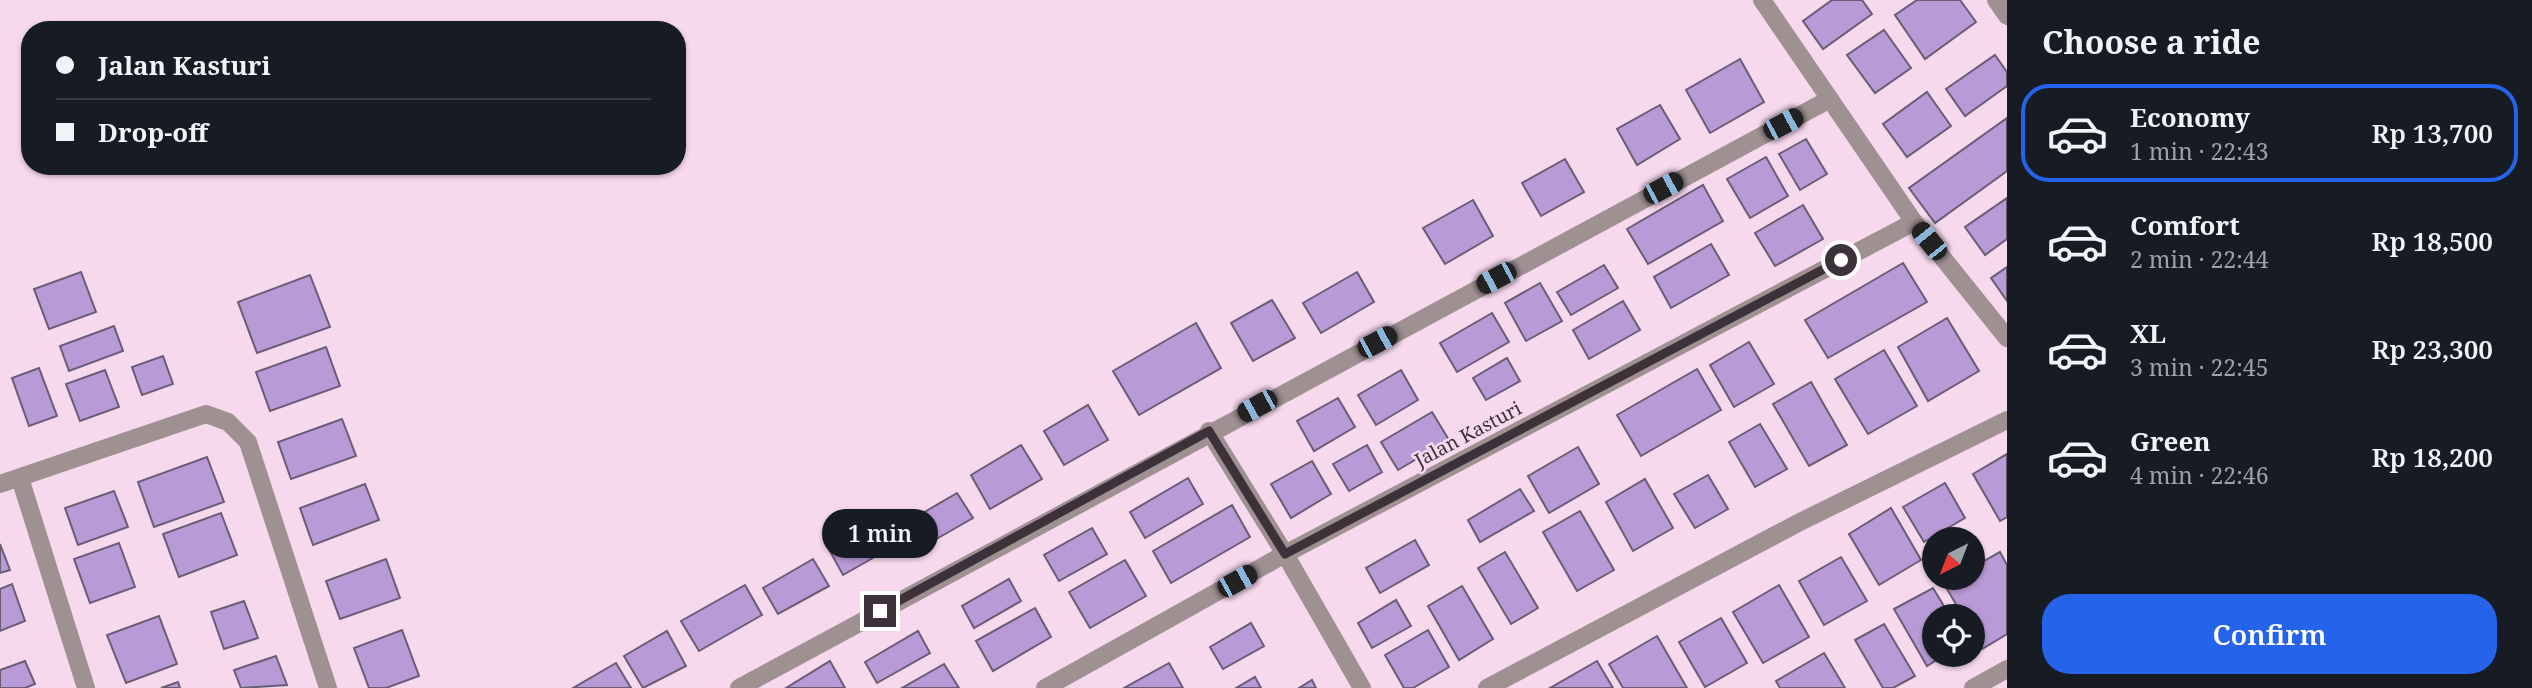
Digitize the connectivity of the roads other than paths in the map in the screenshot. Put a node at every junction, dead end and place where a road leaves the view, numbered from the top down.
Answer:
1 (1762, 0) edge
2 (1996, 0) edge
3 (2007, 16) edge
4 (1830, 99) junction
5 (1914, 222) junction
6 (2007, 338) edge
7 (2007, 420) edge
8 (1209, 431) junction
9 (20, 478) junction
10 (0, 484) edge
11 (1285, 554) junction
12 (2007, 669) edge
13 (86, 688) edge
14 (328, 688) edge
15 (739, 688) edge
16 (1045, 688) edge
17 (1362, 688) edge
18 (1487, 688) edge
19 (1973, 688) edge

1 - 4 street
2 - 3 street
4 - 5 street
4 - 8 street
5 - 6 street
5 - 11 street, Jalan Kasturi
7 - 18 street
8 - 11 street
8 - 15 street
9 - 10 street
9 - 13 street
9 - 14 street
11 - 16 street, Jalan Kasturi
11 - 17 street
12 - 19 street

